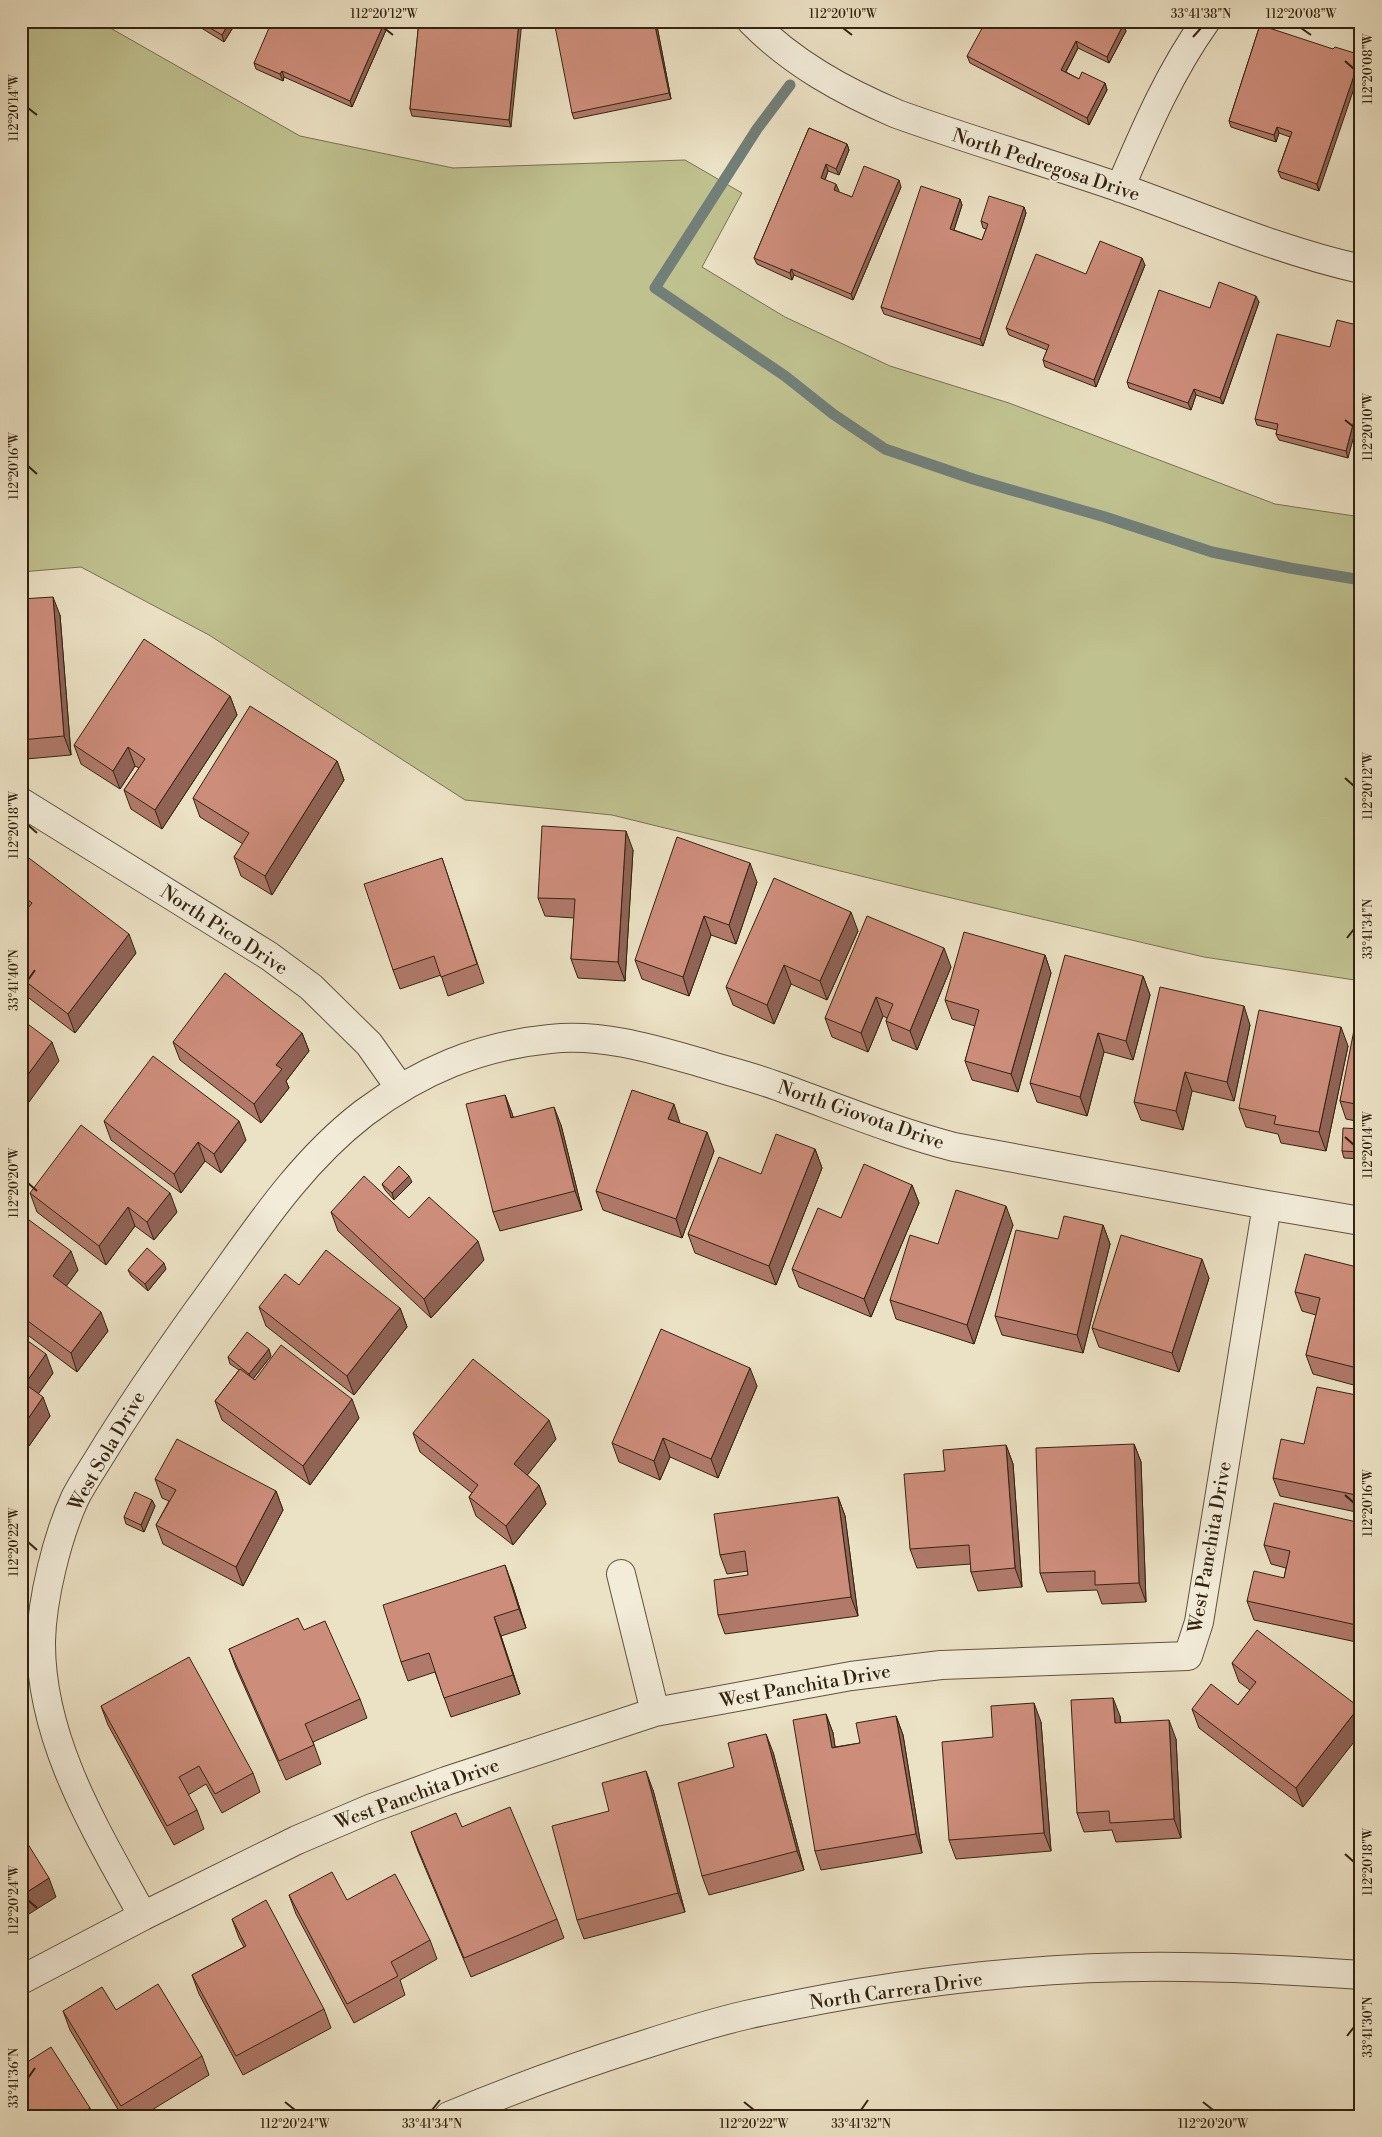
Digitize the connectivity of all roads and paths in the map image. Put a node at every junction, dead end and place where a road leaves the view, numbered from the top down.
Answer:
1 (751, 21) edge
2 (1206, 21) edge
3 (1120, 188) junction
4 (1361, 268) edge
5 (21, 802) edge
6 (400, 1088) junction
7 (1267, 1205) junction
8 (1361, 1221) edge
9 (621, 1574) dead end
10 (655, 1712) junction
11 (143, 1916) junction
12 (1361, 1975) edge
13 (21, 1980) edge
14 (449, 2116) edge

1 - 3 street, North Pedregosa Drive
2 - 3 street
3 - 4 street, North Pedregosa Drive
5 - 6 street, North Pico Drive
6 - 7 street, North Giovota Drive
6 - 11 street, West Sola Drive
7 - 8 street, North Giovota Drive
7 - 10 street, West Panchita Drive
9 - 10 street
10 - 11 street, West Panchita Drive
11 - 13 street, West Panchita Drive
12 - 14 street, North Carrera Drive

